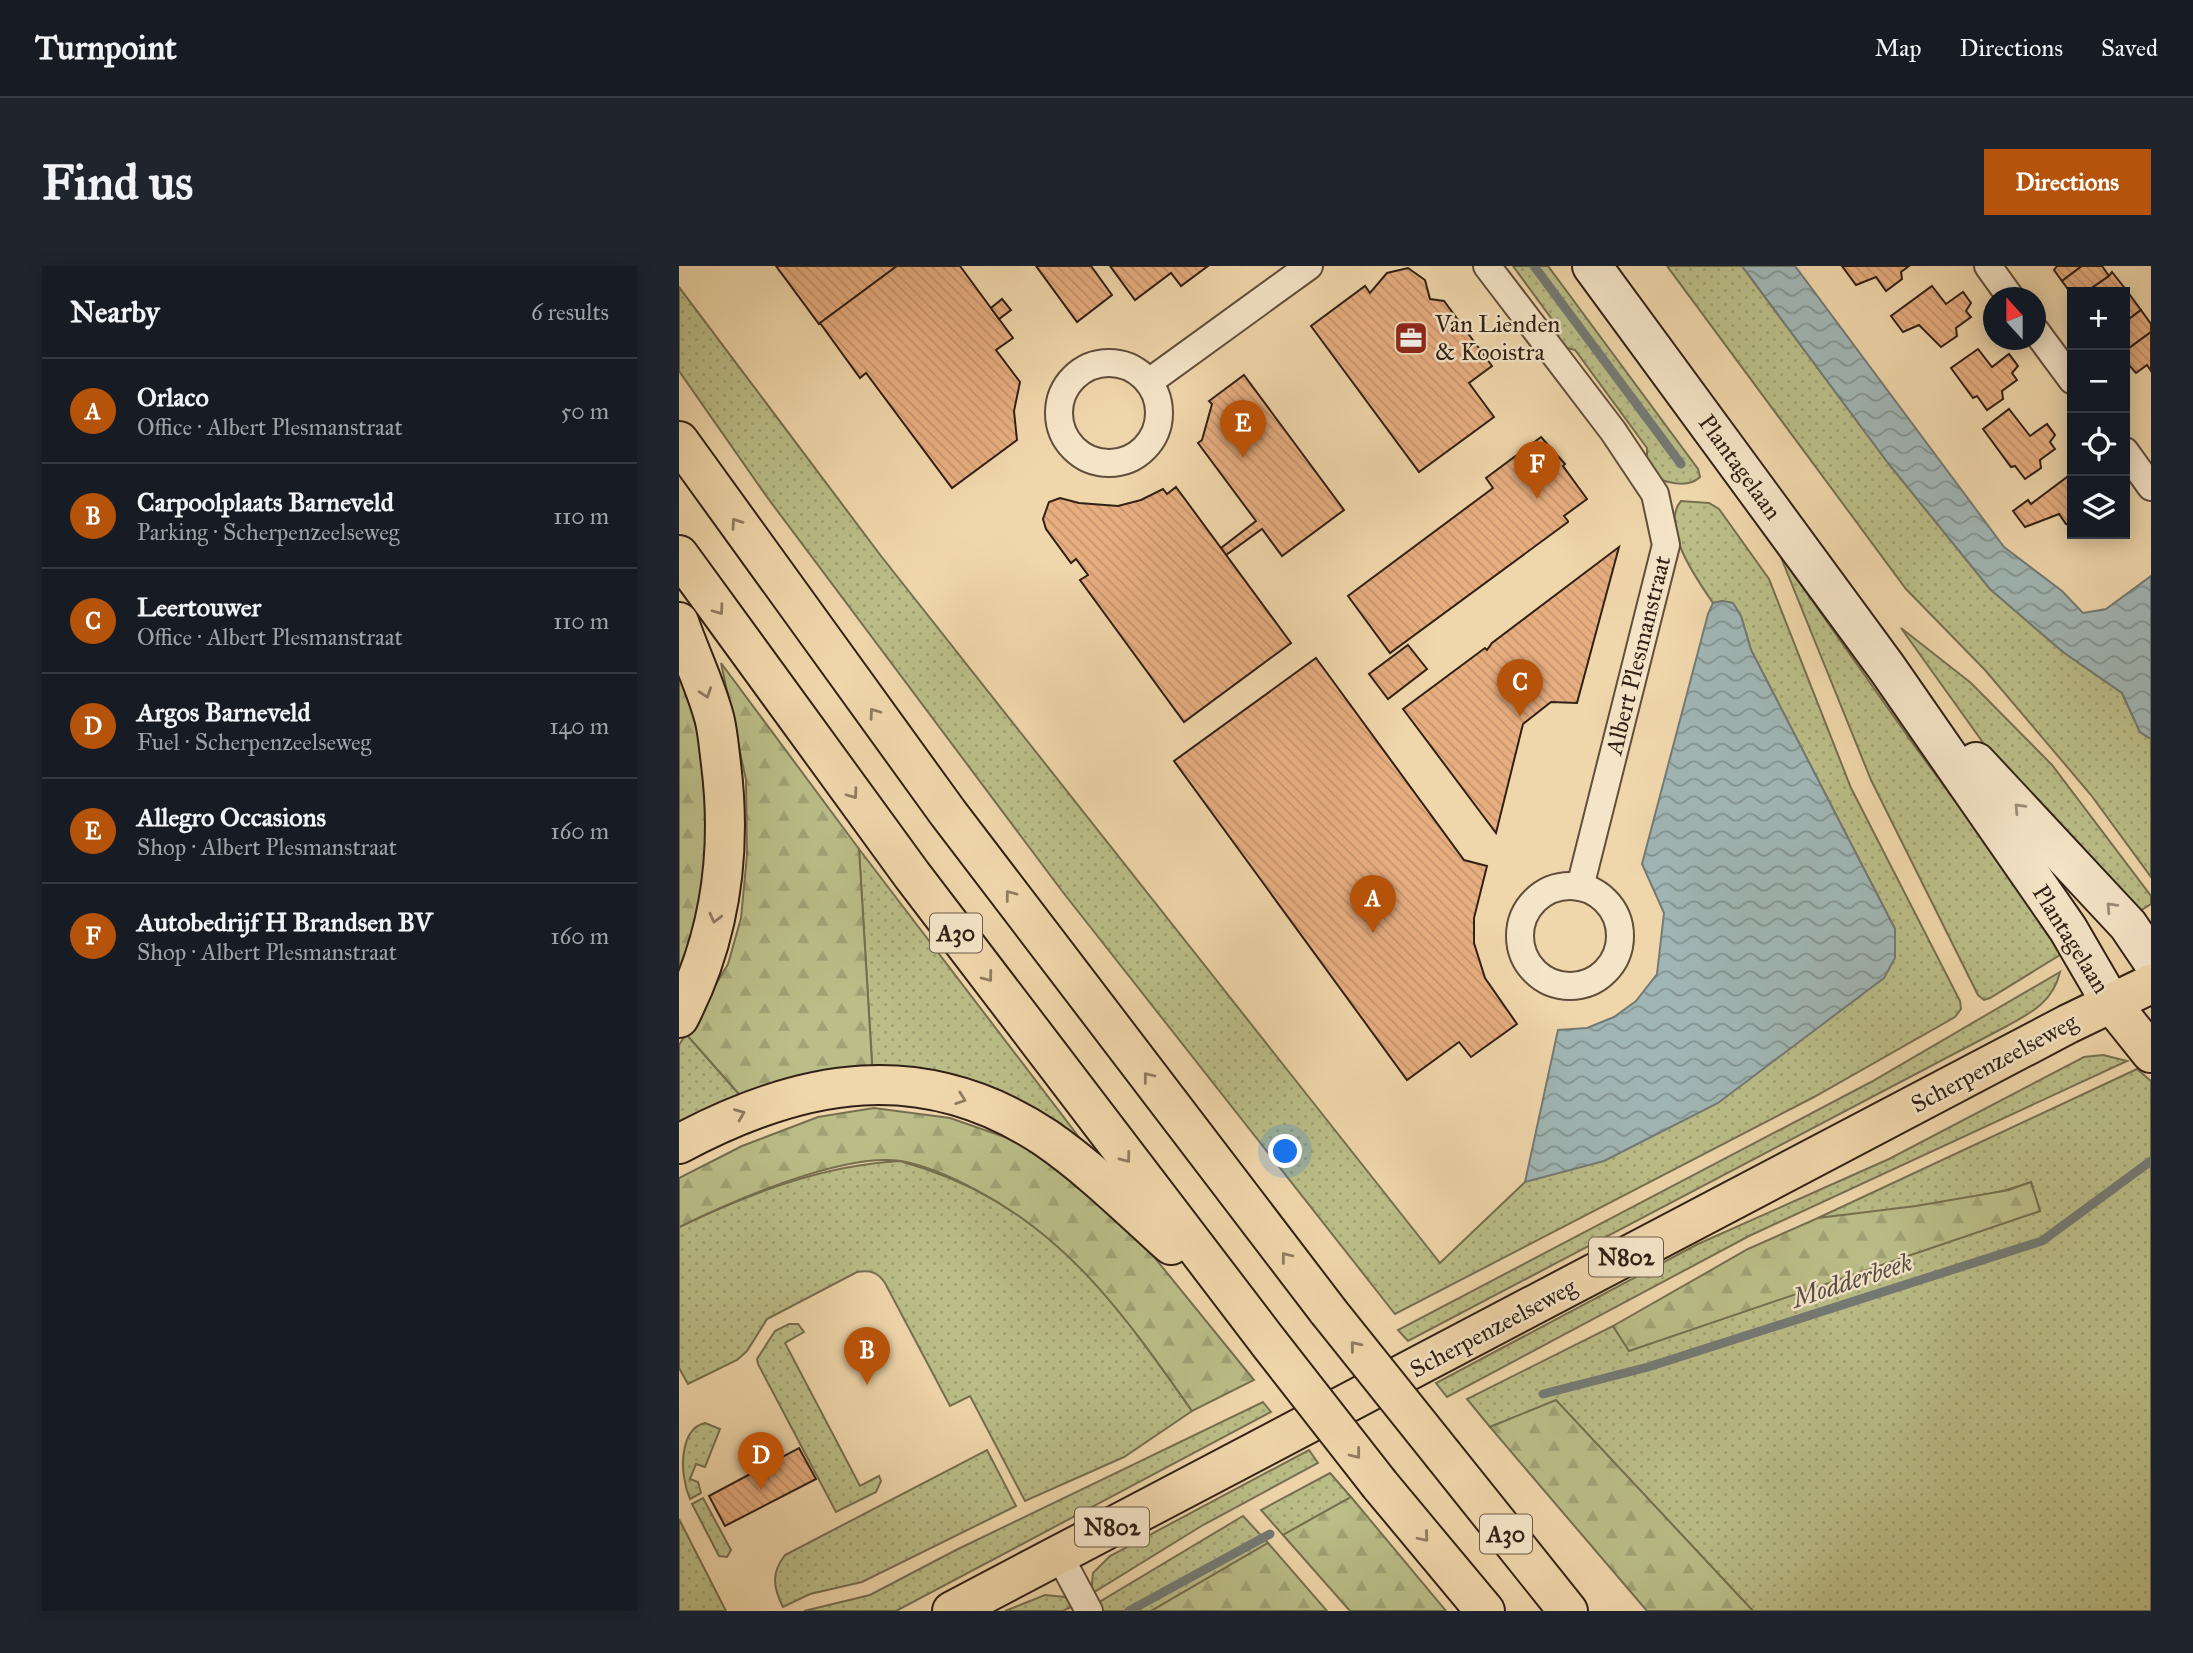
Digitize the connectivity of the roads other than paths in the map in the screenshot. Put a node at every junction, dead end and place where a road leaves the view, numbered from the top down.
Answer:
1 (1309, 266) edge
2 (1487, 266) edge
3 (1592, 266) edge
4 (1988, 266) edge
5 (2003, 287) edge
6 (2046, 345) edge
7 (2067, 373) edge
8 (1149, 382) dead end
9 (679, 441) edge
10 (2130, 459) edge
11 (2151, 487) edge
12 (679, 555) edge
13 (679, 622) edge
14 (1887, 668) junction
15 (1580, 887) dead end
16 (2151, 959) edge
17 (2151, 984) edge
18 (2111, 1003) junction
19 (679, 1018) edge
20 (2151, 1053) edge
21 (679, 1144) edge
22 (1240, 1306) junction
23 (1059, 1555) junction
24 (952, 1611) edge
25 (1089, 1611) edge
26 (1485, 1611) edge
27 (1568, 1611) edge

1 - 8 street
2 - 15 street, Albert Plesmanstraat
3 - 14 main road, Plantagelaan
4 - 5 street
6 - 7 street
27 -> 9 main road, A30, bridge
10 - 11 street
12 -> 22 main road, A30
13 -> 19 main road
16 -> 14 main road, Plantagelaan
14 - 18 main road, Plantagelaan
17 - 18 main road, Scherpenzeelseweg / N802
18 - 20 main road
18 - 23 main road, Scherpenzeelseweg / N802
21 -> 22 main road, A30
22 -> 26 main road, A30, bridge
23 - 24 main road, Scherpenzeelseweg / N802
23 - 25 street

